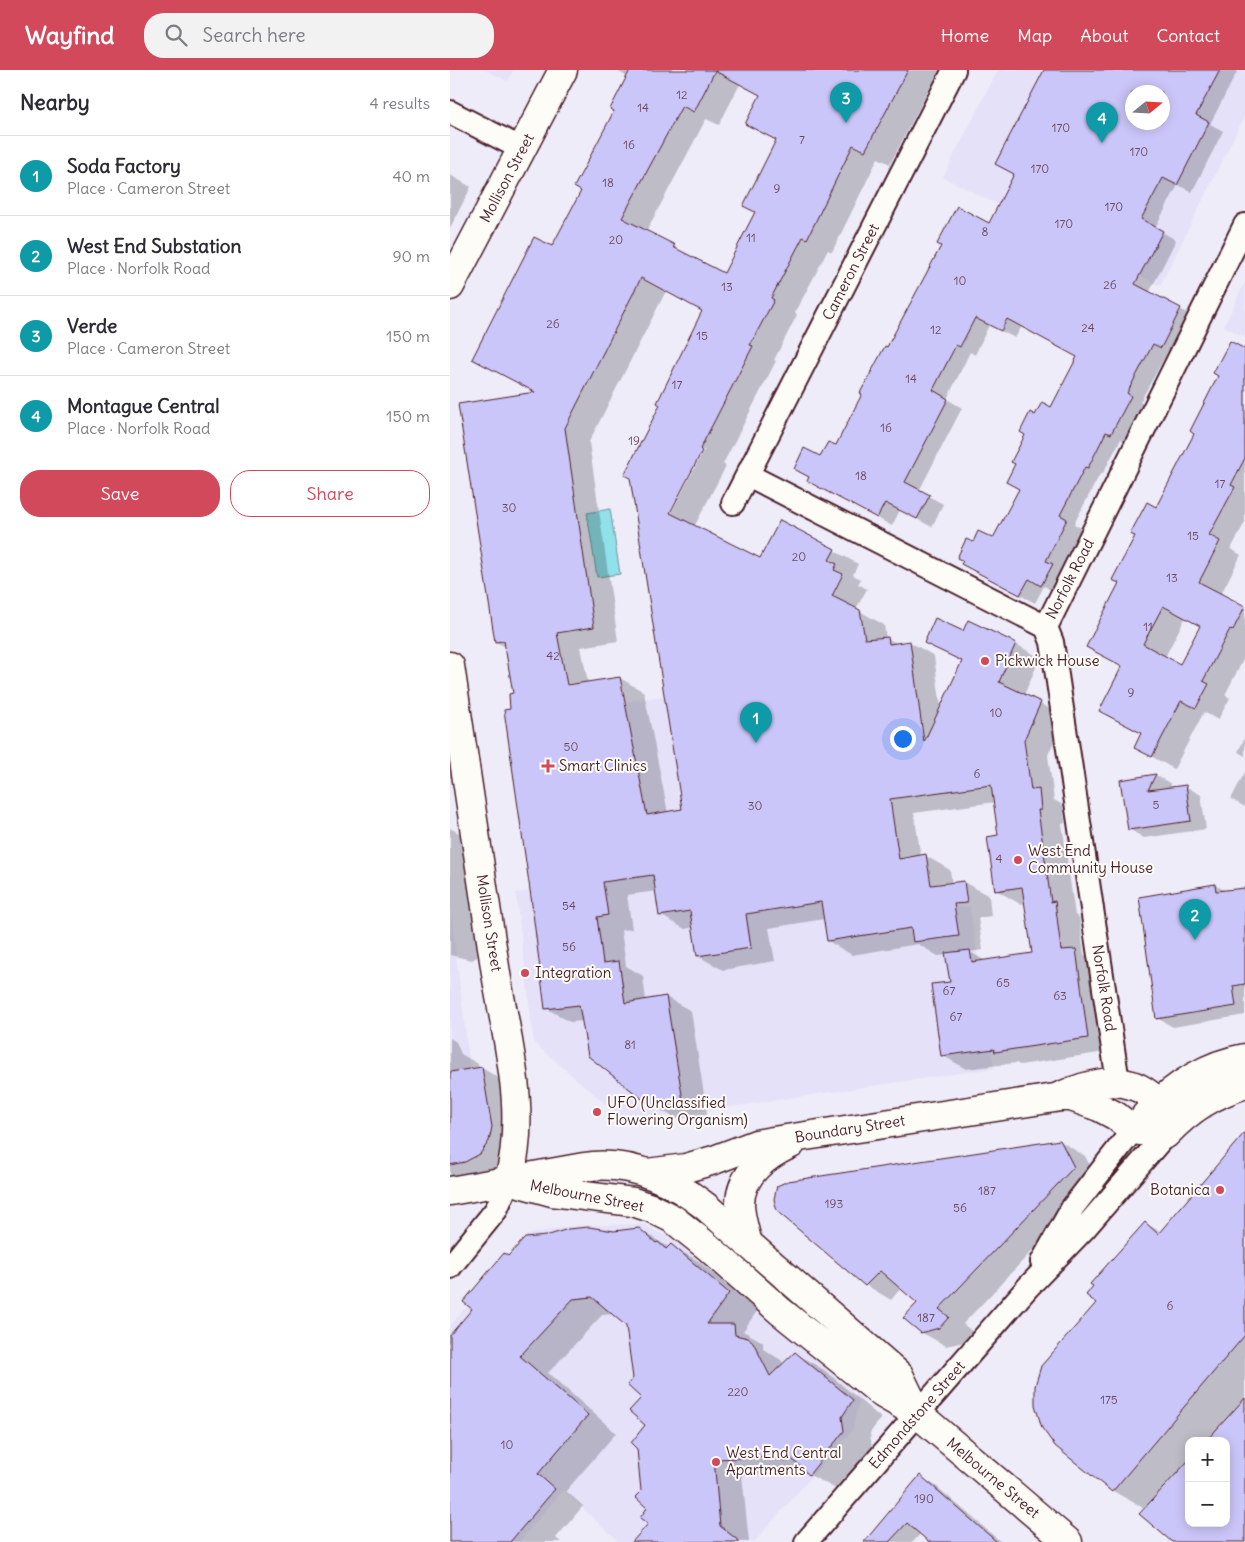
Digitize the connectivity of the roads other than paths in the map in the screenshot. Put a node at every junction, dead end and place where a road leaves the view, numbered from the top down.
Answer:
1 (563, 70) edge
2 (954, 70) edge
3 (450, 112) edge
4 (522, 149) junction
5 (1245, 225) edge
6 (450, 286) edge
7 (748, 475) junction
8 (733, 503) dead end
9 (1046, 627) junction
10 (450, 666) edge
11 (1245, 1058) edge
12 (1118, 1082) junction
13 (1245, 1084) edge
14 (1056, 1097) junction
15 (1159, 1102) junction
16 (1134, 1130) junction
17 (1166, 1134) junction
18 (813, 1135) junction
19 (647, 1173) junction
20 (509, 1180) junction
21 (450, 1191) edge
22 (748, 1244) junction
23 (450, 1267) edge
24 (1028, 1287) junction
25 (918, 1414) junction
26 (806, 1542) edge
27 (1068, 1542) edge

1 - 4 street, Mollison Street
2 - 7 street, Cameron Street
3 - 4 street
4 - 6 street, Mollison Street
5 - 9 street, Norfolk Road
7 - 8 street, Cameron Street
7 - 9 street
9 - 12 street, Norfolk Road
10 - 20 street, Mollison Street
11 - 15 street
12 - 14 street, Boundary Street
12 - 15 street, Boundary Street
13 - 17 street
14 - 16 street, Boundary Street
14 - 18 street, Boundary Street
15 - 16 street
15 - 17 street
16 - 17 street
16 - 24 street, Edmondstone Street
17 - 24 street, Edmondstone Street
18 - 19 street, Boundary Street
18 - 22 street
19 - 20 street, Melbourne Street
19 - 22 street, Melbourne Street
20 - 21 street
20 - 23 street
20 - 25 street, Melbourne Street
22 - 25 street, Melbourne Street
24 - 25 street, Edmondstone Street
25 - 26 street, Edmondstone Street
25 - 27 street, Melbourne Street

